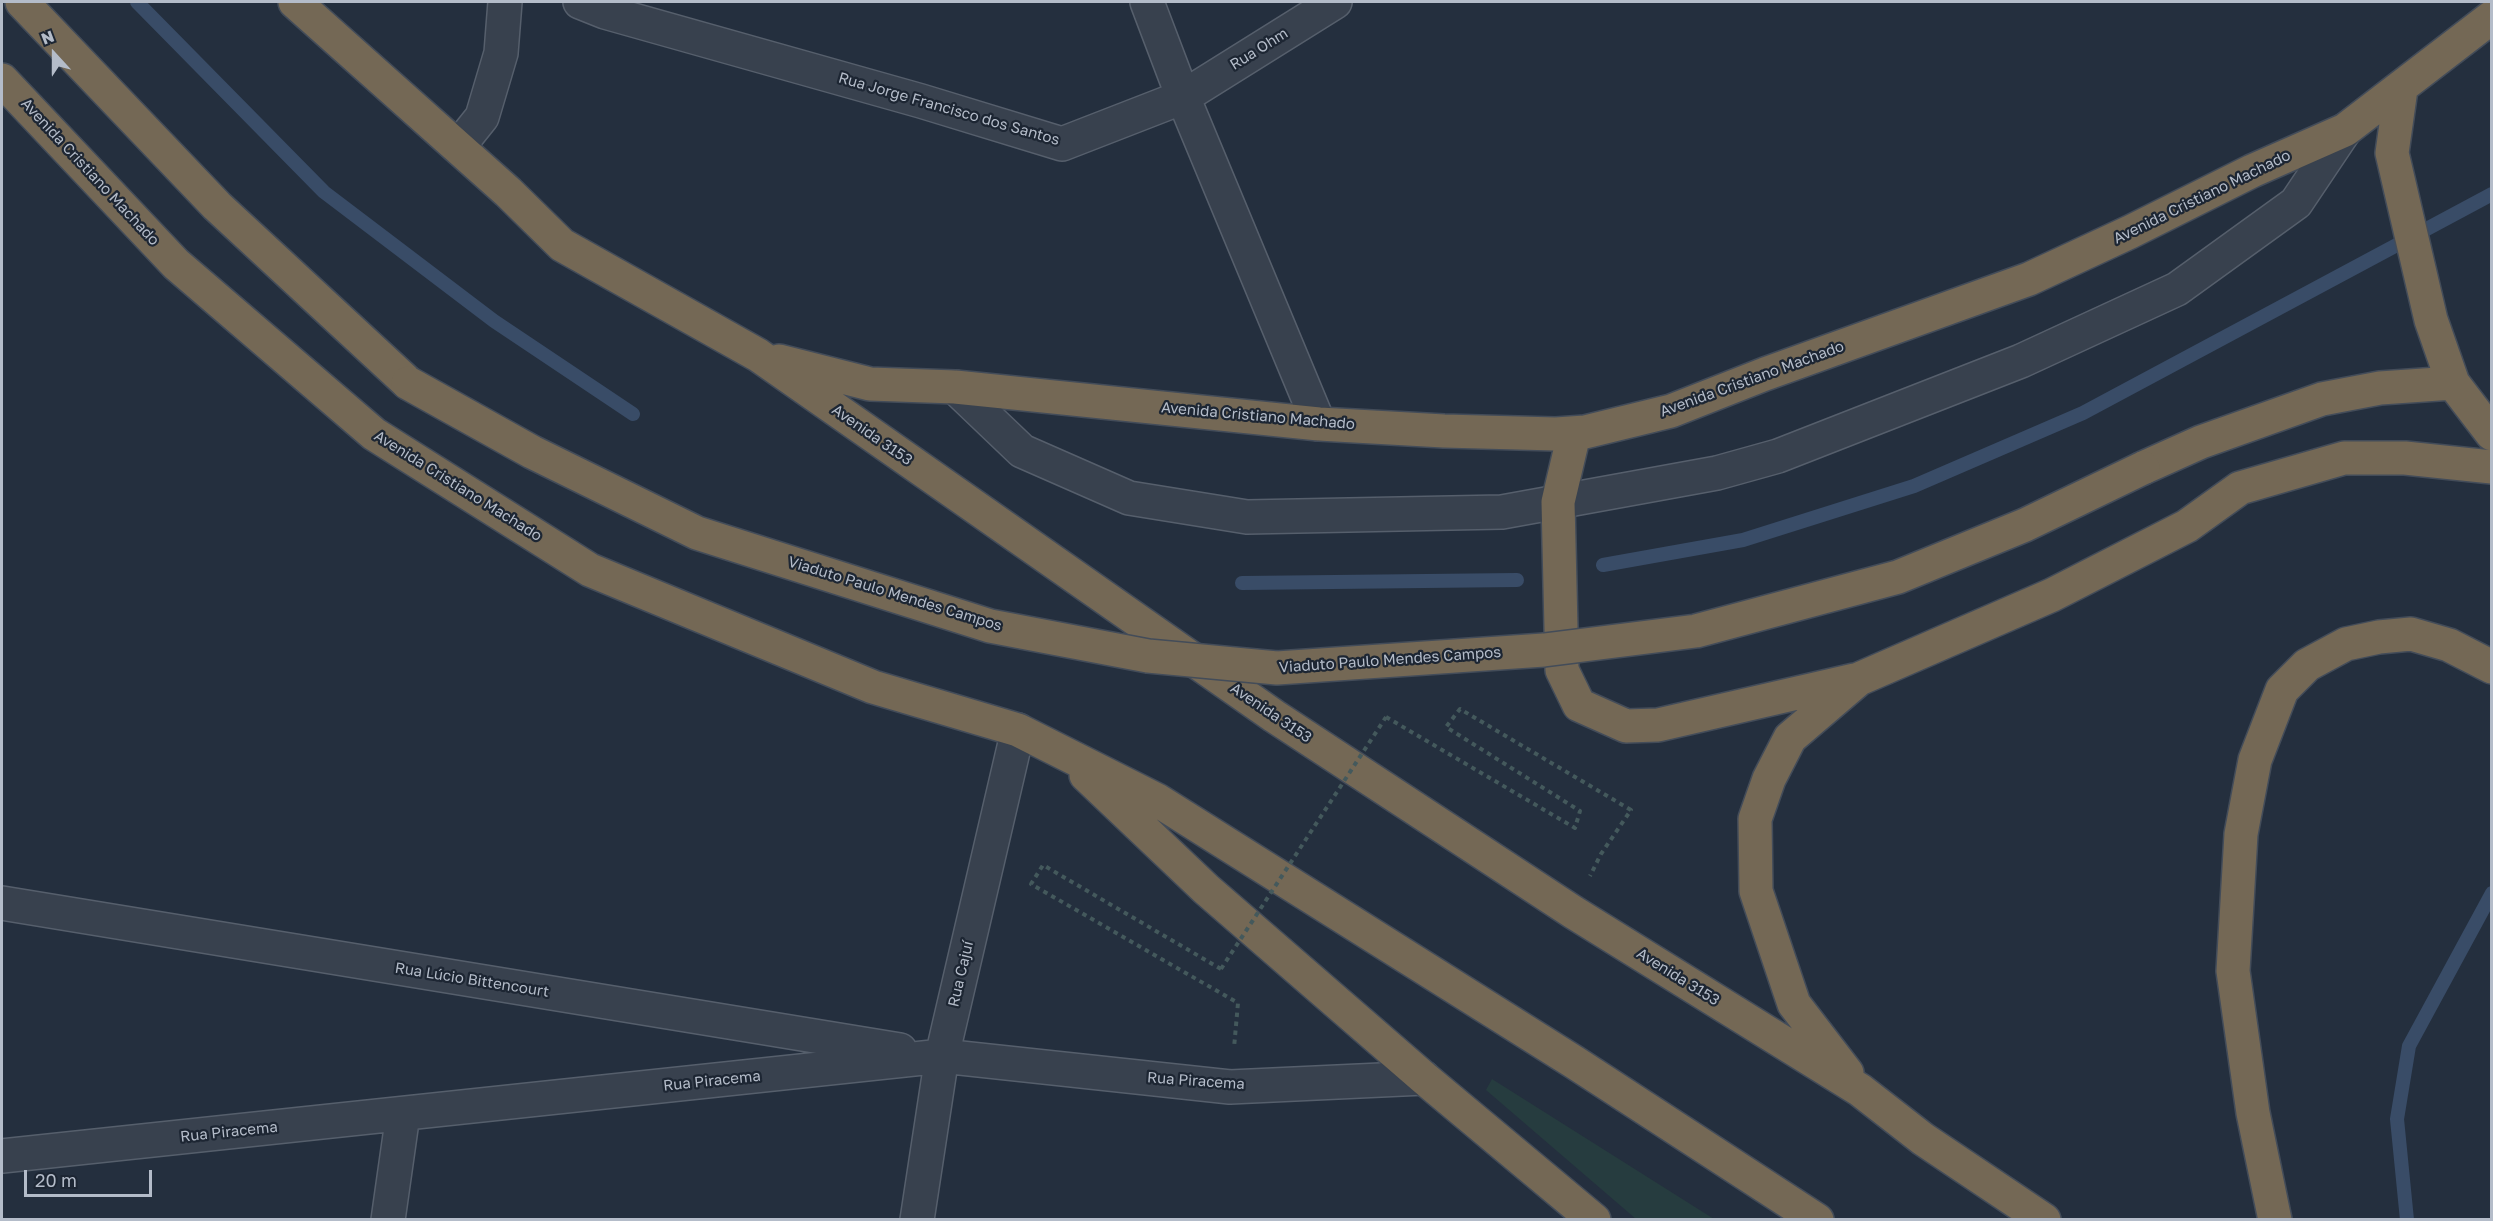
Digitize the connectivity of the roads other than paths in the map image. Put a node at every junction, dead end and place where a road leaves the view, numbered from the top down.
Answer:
1 (22, 2) edge
2 (295, 2) edge
3 (505, 2) edge
4 (580, 2) edge
5 (1147, 2) edge
6 (1335, 2) edge
7 (2491, 13) edge
8 (2, 80) edge
9 (2401, 89) junction
10 (1183, 97) junction
11 (2345, 130) junction
12 (458, 147) junction
13 (758, 355) junction
14 (2453, 383) junction
15 (955, 387) junction
16 (1319, 424) junction
17 (1574, 434) junction
18 (2492, 434) edge
19 (2492, 467) edge
20 (1559, 513) junction
21 (2492, 667) edge
22 (1859, 679) junction
23 (1018, 730) junction
24 (1061, 751) junction
25 (2, 903) edge
26 (942, 1056) junction
27 (1424, 1078) junction
28 (1860, 1090) junction
29 (403, 1114) junction
30 (2, 1156) edge
31 (388, 1220) edge
32 (917, 1220) edge
33 (1594, 1220) edge
34 (1817, 1220) edge
35 (2044, 1220) edge
36 (2276, 1220) edge

1 - 14 highway, Viaduto Paulo Mendes Campos, bridge
2 - 12 highway
3 - 12 street
4 - 10 street, Rua Jorge Francisco dos Santos
5 - 10 street
6 - 10 street, Rua Ohm
7 - 9 highway, Avenida Cristiano Machado
8 - 23 highway, Avenida Cristiano Machado
9 - 11 highway, Avenida Cristiano Machado
9 - 14 highway
10 - 16 street
11 - 17 highway, Avenida Cristiano Machado
11 - 20 street
12 - 13 highway, Avenida 3153
13 - 15 highway, Avenida Cristiano Machado
13 - 28 highway, Avenida 3153
14 - 18 highway
15 - 16 highway, Avenida Cristiano Machado
15 - 20 street
16 - 17 highway, Avenida Cristiano Machado
17 - 20 highway
19 - 22 highway
20 - 22 highway
21 - 36 highway
22 - 28 highway
23 - 24 highway
23 - 26 street, Rua Cajuí
24 - 27 highway
24 - 34 highway
25 - 26 street, Rua Lúcio Bittencourt
26 - 27 street, Rua Piracema
26 - 29 street, Rua Piracema
26 - 32 street, Rua Cajuí
27 - 33 highway
28 - 35 highway, Avenida 3153
29 - 30 street, Rua Piracema
29 - 31 street

